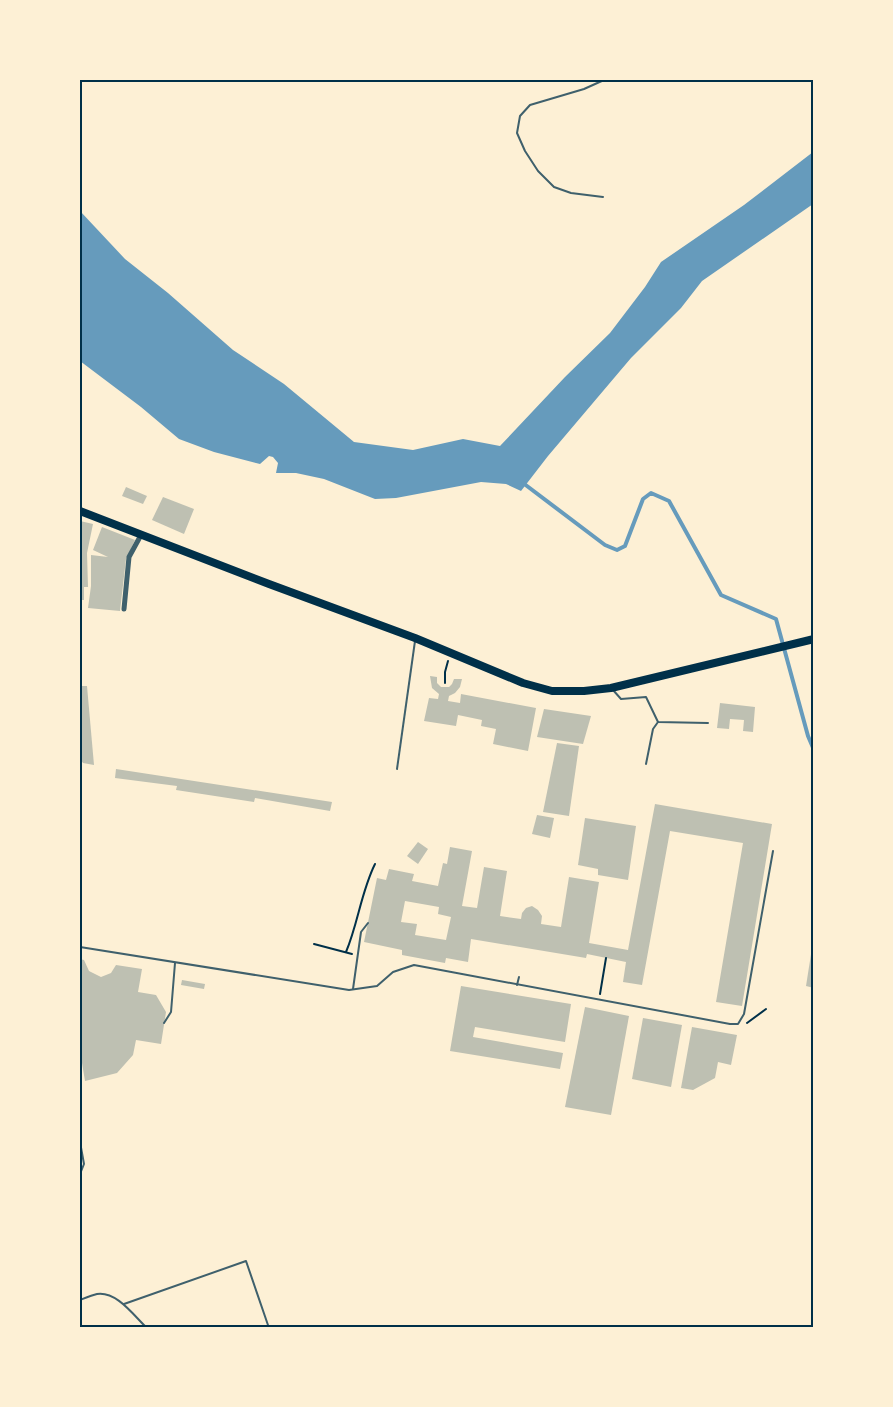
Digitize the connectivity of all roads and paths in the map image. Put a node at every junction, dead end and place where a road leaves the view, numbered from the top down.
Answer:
1 (604, 80) edge
2 (603, 197) dead end
3 (80, 511) edge
4 (141, 535) junction
5 (124, 609) dead end
6 (415, 638) junction
7 (813, 639) edge
8 (451, 653) junction
9 (445, 683) dead end
10 (611, 688) junction
11 (658, 722) junction
12 (708, 723) dead end
13 (646, 764) dead end
14 (397, 769) dead end
15 (773, 851) dead end
16 (375, 864) dead end
17 (368, 923) dead end
18 (314, 945) dead end
19 (80, 948) edge
20 (346, 952) junction
21 (353, 954) dead end
22 (606, 958) dead end
23 (175, 963) junction
24 (519, 977) dead end
25 (517, 985) junction
26 (353, 990) junction
27 (599, 1000) junction
28 (766, 1009) dead end
29 (164, 1023) dead end
30 (738, 1024) junction
31 (80, 1142) edge
32 (80, 1174) edge
33 (80, 1300) edge
34 (124, 1304) junction
35 (142, 1323) junction
36 (139, 1328) edge
37 (147, 1328) edge
38 (269, 1328) edge

1 - 2 lane
3 - 4 main road
4 - 5 street
4 - 6 main road
6 - 8 main road
6 - 14 lane
7 - 10 main road
8 - 9 path
8 - 10 main road
10 - 11 lane
11 - 12 lane
11 - 13 lane
15 - 30 lane
16 - 20 path
17 - 26 lane
18 - 20 path
19 - 23 lane
20 - 21 path
22 - 27 path
23 - 26 lane
23 - 29 lane
24 - 25 lane
25 - 26 lane
25 - 27 lane
27 - 30 lane
28 - 30 path
31 - 32 lane
33 - 34 lane
34 - 35 lane
34 - 38 lane
35 - 36 lane
35 - 37 lane

